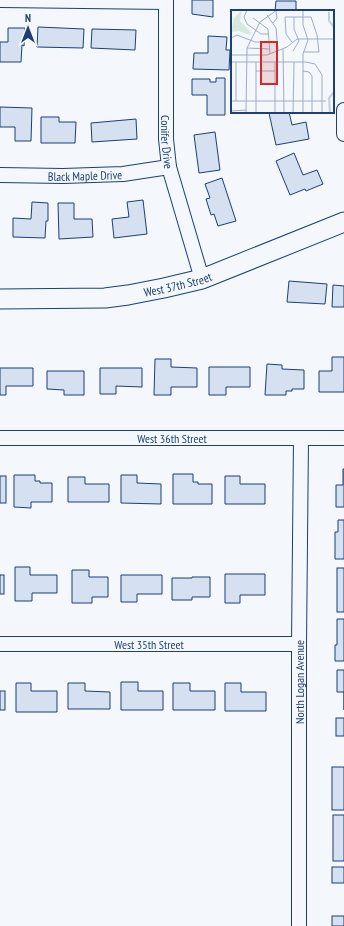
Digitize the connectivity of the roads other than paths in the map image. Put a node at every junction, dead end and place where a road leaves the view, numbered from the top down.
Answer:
1 (0, 0) edge
2 (166, 1) edge
3 (344, 110) edge
4 (344, 134) edge
5 (169, 166) junction
6 (0, 175) edge
7 (344, 222) edge
8 (202, 279) junction
9 (0, 299) edge
10 (0, 438) edge
11 (344, 438) edge
12 (301, 439) junction
13 (0, 644) edge
14 (299, 644) junction
15 (299, 926) edge

1 - 2 street
2 - 5 street, Conifer Drive
3 - 4 street
5 - 6 street, Black Maple Drive
5 - 8 street, Conifer Drive
7 - 8 street, West 37th Street
8 - 9 street, West 37th Street
10 - 12 street, West 36th Street
11 - 12 street, West 36th Street
12 - 14 street, North Logan Avenue
13 - 14 street, West 35th Street
14 - 15 street, North Logan Avenue

